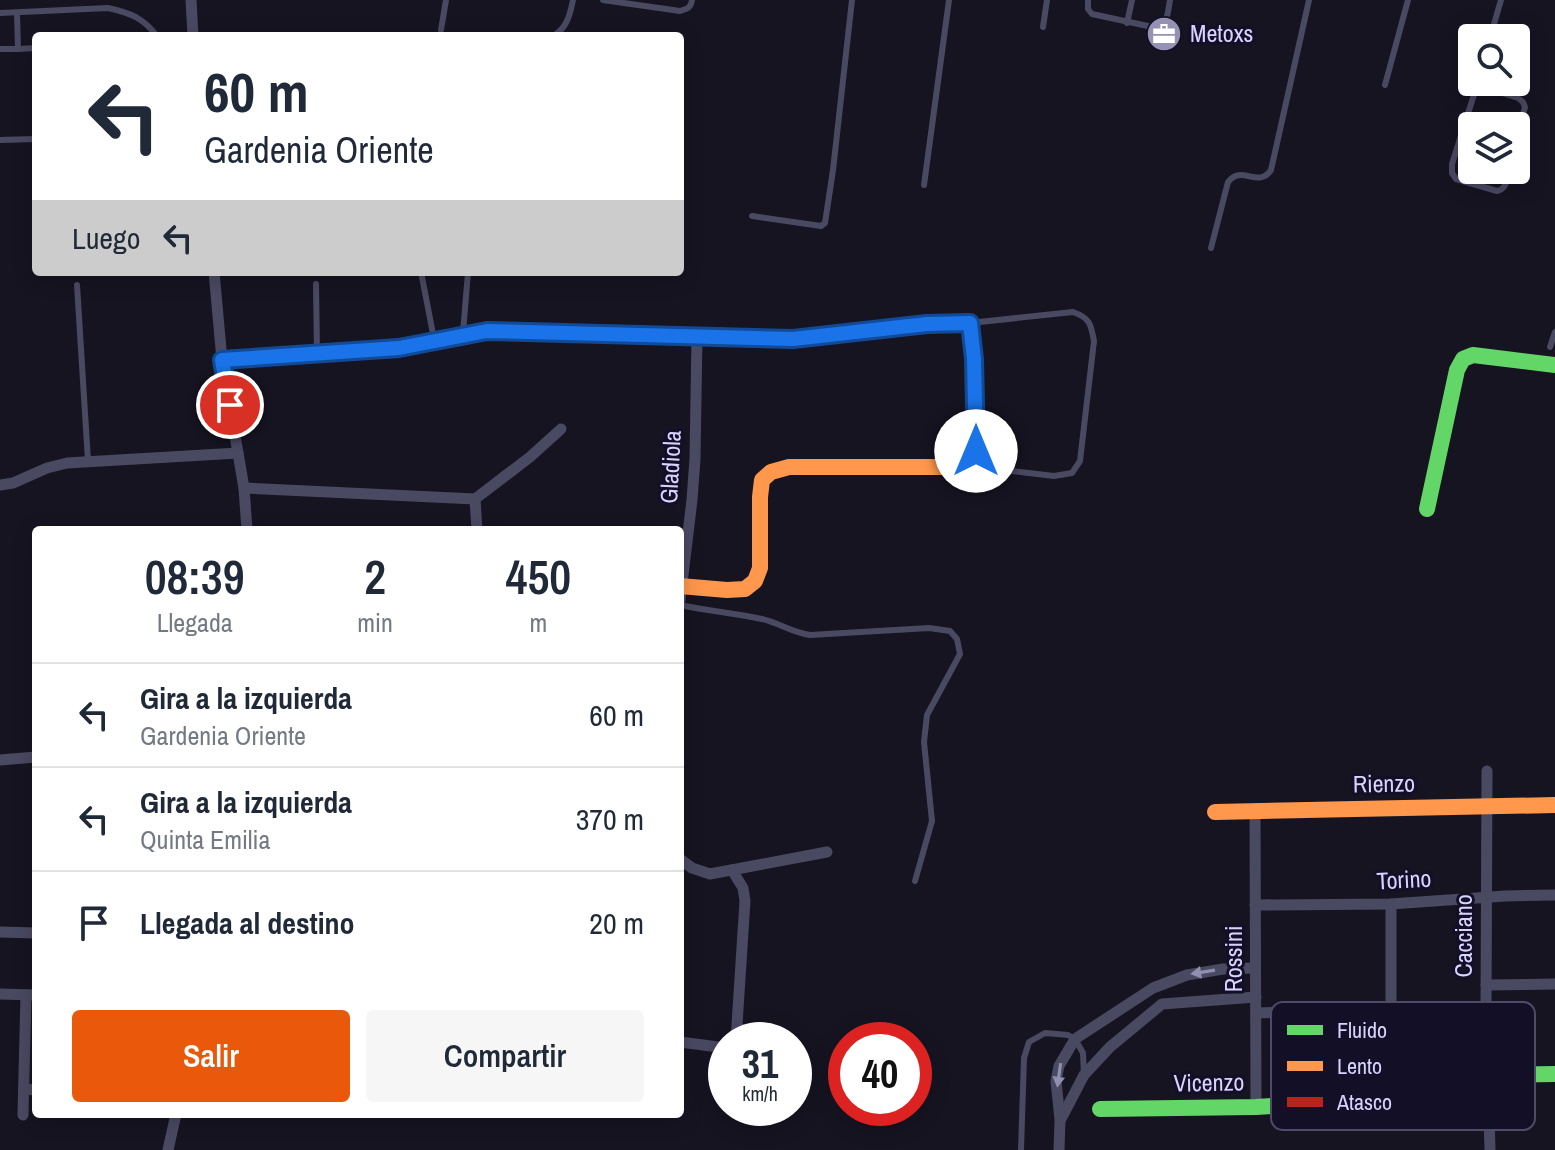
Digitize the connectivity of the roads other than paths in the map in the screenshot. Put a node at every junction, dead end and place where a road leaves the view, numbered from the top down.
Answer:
1 (191, 0) edge
2 (446, 0) edge
3 (573, 0) edge
4 (603, 0) edge
5 (692, 0) edge
6 (852, 0) edge
7 (949, 0) edge
8 (1047, 0) edge
9 (1088, 0) edge
10 (1132, 0) edge
11 (1170, 0) edge
12 (1309, 0) edge
13 (1408, 0) edge
14 (1501, 0) edge
15 (0, 13) edge
16 (17, 13) junction
17 (1127, 23) junction
18 (1494, 24) edge
19 (1043, 27) dead end
20 (441, 30) dead end
21 (154, 32) edge
22 (193, 32) edge
23 (560, 32) edge
24 (32, 48) edge
25 (0, 49) edge
26 (18, 49) junction
27 (1385, 85) dead end
28 (1512, 96) edge
29 (1524, 112) edge
30 (32, 139) edge
31 (0, 140) edge
32 (1458, 145) edge
33 (1458, 180) edge
34 (1473, 184) edge
35 (1505, 184) edge
36 (924, 185) dead end
37 (752, 216) dead end
38 (1211, 248) dead end
39 (214, 276) edge
40 (422, 276) edge
41 (468, 276) edge
42 (316, 284) dead end
43 (77, 285) dead end
44 (970, 323) junction
45 (1555, 332) edge
46 (697, 336) junction
47 (463, 337) junction
48 (434, 342) junction
49 (1550, 347) dead end
50 (317, 354) junction
51 (222, 360) junction
52 (1555, 365) edge
53 (561, 429) dead end
54 (238, 453) junction
55 (88, 461) junction
56 (976, 467) junction
57 (0, 485) edge
58 (244, 488) junction
59 (475, 499) junction
60 (1427, 509) dead end
61 (247, 526) edge
62 (477, 526) edge
63 (684, 557) edge
64 (684, 586) edge
65 (684, 603) edge
66 (32, 757) edge
67 (0, 760) edge
68 (1487, 771) dead end
69 (1555, 805) edge
70 (1486, 806) junction
71 (1255, 811) junction
72 (1215, 812) dead end
73 (827, 852) dead end
74 (684, 862) edge
75 (732, 870) junction
76 (915, 881) dead end
77 (1555, 895) edge
78 (1485, 898) junction
79 (1391, 904) junction
80 (1255, 905) junction
81 (0, 932) edge
82 (32, 933) edge
83 (1255, 968) junction
84 (1555, 984) edge
85 (1486, 985) junction
86 (1153, 988) junction
87 (0, 994) edge
88 (31, 995) edge
89 (1256, 997) junction
90 (1391, 1002) edge
91 (1486, 1002) edge
92 (1162, 1004) junction
93 (1271, 1012) edge
94 (1256, 1013) junction
95 (737, 1022) edge
96 (1075, 1039) junction
97 (684, 1043) edge
98 (708, 1046) edge
99 (1535, 1074) edge
100 (1555, 1074) edge
101 (1084, 1075) junction
102 (30, 1090) edge
103 (1271, 1106) edge
104 (1256, 1107) junction
105 (1100, 1109) dead end
106 (23, 1115) dead end
107 (175, 1118) edge
108 (1060, 1120) junction
109 (1490, 1130) edge
110 (168, 1150) edge
111 (1021, 1150) edge
112 (1059, 1150) edge
113 (1490, 1150) edge

1 - 22 street
2 - 20 lane
3 - 23 lane
4 - 5 lane
6 - 37 lane
7 - 36 lane
8 - 19 lane
9 - 17 lane
10 - 17 lane
11 - 17 lane
12 - 38 lane
13 - 27 lane
14 - 18 lane
15 - 16 lane
16 - 21 lane
16 - 26 lane
24 - 26 lane
25 - 26 lane
28 - 29 lane
30 - 31 lane
32 - 33 lane
34 - 35 lane
39 - 51 street
40 - 48 lane
41 - 47 lane
42 - 50 lane
43 - 55 lane
44 - 46 street
44 - 56 street
44 - 56 lane
45 - 49 lane
46 - 47 street
46 - 63 street, Gladiola
47 - 48 street
48 - 50 street
50 - 51 street
51 - 54 street
52 - 60 street
53 - 59 street
54 - 55 street
54 - 58 street
55 - 57 street
56 - 64 street
58 - 59 street
58 - 61 street
59 - 62 street
65 - 76 lane
66 - 67 street
68 - 70 street, Cacciano
69 - 70 street, Rienzo
70 - 71 street, Rienzo
70 - 78 street, Cacciano
71 - 72 street, Rienzo
71 - 80 street, Rossini
73 - 75 street
74 - 75 street
75 - 95 street
77 - 78 street, Torino
78 - 79 street, Torino
78 - 85 street, Cacciano
79 - 80 street, Torino
79 - 90 street
80 - 83 street, Rossini
81 - 82 street
83 -> 86 street
83 - 89 street, Rossini
84 - 85 street
85 - 91 street, Cacciano
86 - 92 street
86 - 96 street
87 - 88 street
88 - 102 street
89 - 92 street
89 - 94 street, Rossini
92 - 101 street
93 - 94 street
94 - 104 street, Rossini
96 - 101 lane
96 -> 108 street
96 - 111 lane
97 - 98 street
99 - 100 street, Vicenzo
101 - 108 street
102 - 106 street
103 - 104 street, Vicenzo
104 - 105 street, Vicenzo
107 - 110 street
108 - 112 street
109 - 113 street, Cacciano

